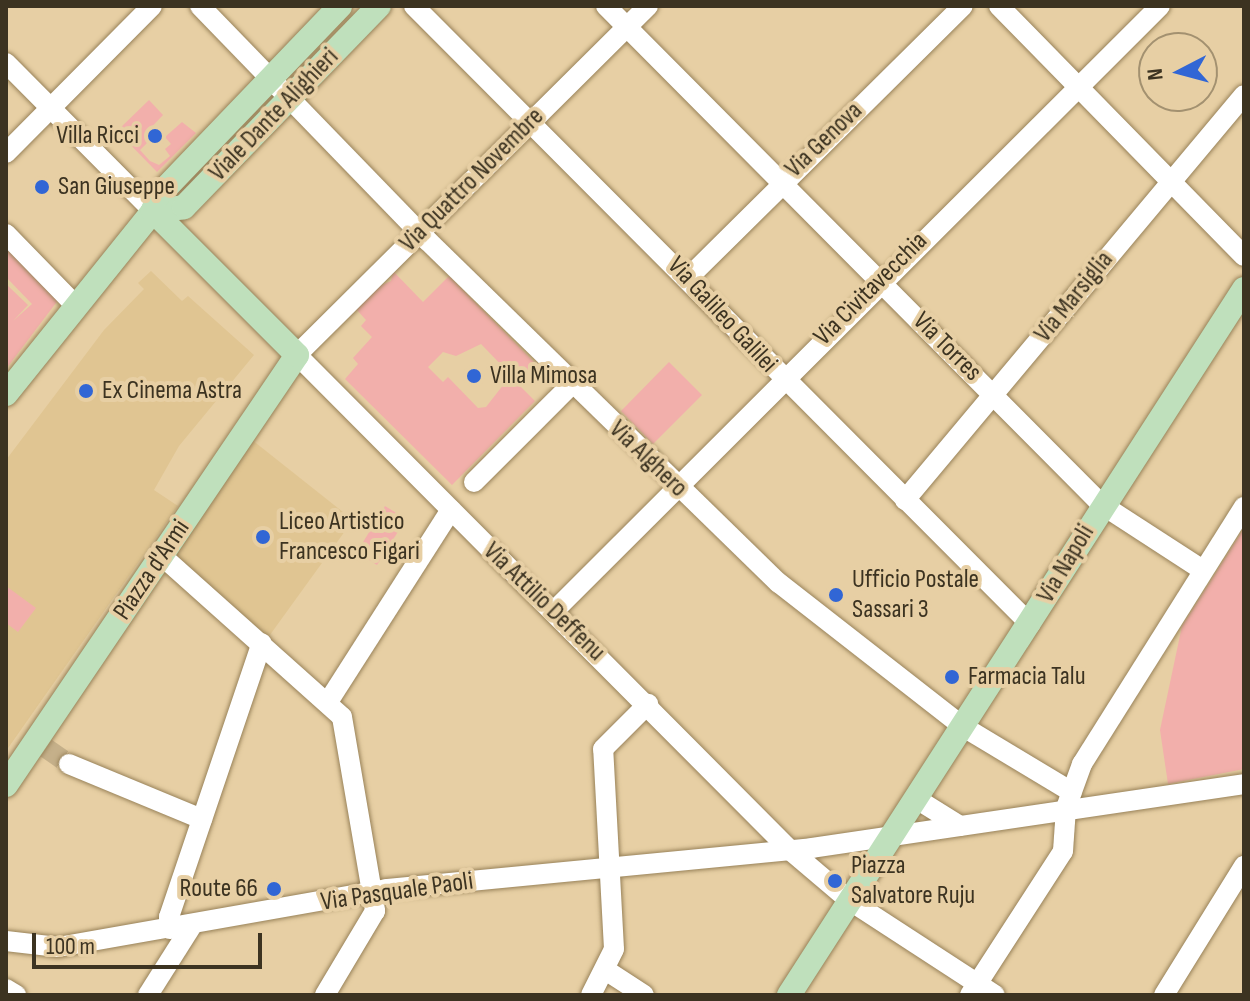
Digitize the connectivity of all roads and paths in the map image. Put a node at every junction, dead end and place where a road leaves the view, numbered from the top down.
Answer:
1 (152, 6) edge
2 (200, 6) edge
3 (340, 6) edge
4 (379, 6) edge
5 (414, 6) edge
6 (606, 6) edge
7 (648, 6) edge
8 (963, 6) edge
9 (999, 6) edge
10 (1160, 6) edge
11 (626, 27) junction
12 (6, 63) edge
13 (271, 78) junction
14 (1079, 86) junction
15 (1244, 95) edge
16 (292, 98) junction
17 (51, 109) junction
18 (531, 122) junction
19 (6, 153) edge
20 (1171, 177) junction
21 (781, 182) junction
22 (153, 211) junction
23 (419, 232) junction
24 (6, 234) edge
25 (1244, 256) edge
26 (689, 277) junction
27 (880, 280) junction
28 (1244, 289) edge
29 (74, 304) junction
30 (297, 355) junction
31 (782, 378) junction
32 (572, 384) junction
33 (6, 394) edge
34 (995, 395) junction
35 (474, 482) dead end
36 (676, 487) junction
37 (905, 500) junction
38 (1101, 504) junction
39 (1243, 509) edge
40 (451, 510) junction
41 (162, 556) junction
42 (1201, 569) junction
43 (554, 611) junction
44 (1030, 624) junction
45 (262, 643) junction
46 (328, 702) junction
47 (648, 704) junction
48 (962, 726) junction
49 (69, 764) tunnel mouth
50 (1244, 784) edge
51 (6, 785) edge
52 (915, 798) junction
53 (1069, 800) junction
54 (202, 819) junction
55 (960, 826) junction
56 (888, 839) junction
57 (790, 850) junction
58 (1244, 866) edge
59 (609, 867) junction
60 (372, 892) junction
61 (849, 900) junction
62 (180, 928) junction
63 (6, 941) edge
64 (607, 971) junction
65 (6, 989) edge
66 (974, 989) edge
67 (16, 995) edge
68 (148, 995) edge
69 (325, 995) edge
70 (591, 995) edge
71 (644, 995) edge
72 (789, 995) edge
73 (995, 995) edge
74 (1164, 995) edge

1 - 17 street
2 - 13 street, Via Alghero
3 - 13 main road, Viale Dante Alighieri
4 - 16 main road, Viale Dante Alighieri
5 - 18 street, Via Galileo Galilei
6 - 11 street, Via Torres
7 - 11 street, Via Quattro Novembre
8 - 21 street, Via Genova
9 - 14 street
10 - 14 street, Via Civitavecchia
11 - 18 street, Via Quattro Novembre
11 - 21 street, Via Torres
12 - 17 street
13 - 16 street, Via Alghero
13 - 22 main road, Viale Dante Alighieri
14 - 20 street
14 - 27 street, Via Civitavecchia
15 - 20 street, Via Marsiglia
16 - 22 main road, Viale Dante Alighieri
16 - 23 street, Via Alghero
17 - 19 street
17 - 22 street
18 - 23 street, Via Quattro Novembre
18 - 26 street, Via Galileo Galilei
20 - 25 street
20 - 34 street, Via Marsiglia
21 - 26 street, Via Genova
21 - 27 street, Via Torres
22 - 29 main road
22 - 30 main road
23 - 30 street, Via Quattro Novembre
23 - 32 street, Via Alghero
24 - 29 street
26 - 31 street, Via Galileo Galilei
27 - 31 street, Via Civitavecchia
27 - 34 street, Via Torres
28 - 38 main road, Via Napoli
29 - 33 main road
30 - 40 street, Via Attilio Deffenu
30 - 41 main road, Piazza d'Armi
31 - 36 street, Via Civitavecchia
31 - 37 street, Via Galileo Galilei
32 - 35 street
32 - 36 street, Via Alghero
34 - 37 street, Via Marsiglia
34 - 38 street, Via Torres
36 - 43 street, Via Civitavecchia
36 - 48 street, Via Alghero
37 - 44 street, Via Galileo Galilei
38 - 42 street, Via Torres
38 - 44 main road, Via Napoli
39 - 42 street
40 - 43 street, Via Attilio Deffenu
40 - 46 street
41 - 45 street
41 - 51 main road, Piazza d'Armi
42 - 53 street
43 - 47 street, Via Attilio Deffenu
44 - 48 main road, Via Napoli
45 - 46 street
45 - 54 street
46 - 60 street
47 - 57 street, Via Attilio Deffenu
47 - 59 street
48 - 52 main road, Via Napoli
48 - 53 street, Via Alghero
49 - 54 street
50 - 53 street
52 - 55 street
52 - 56 main road, Via Napoli
53 - 55 street
53 - 66 street
54 - 62 street
55 - 56 street
56 - 57 street
56 - 61 main road
57 - 59 street, Via Pasquale Paoli
57 - 61 street
58 - 74 street
59 - 60 street, Via Pasquale Paoli
59 - 64 street
60 - 62 street, Via Pasquale Paoli
60 - 69 street
61 - 66 street
61 - 72 main road
62 - 63 street, Via Pasquale Paoli
62 - 68 street
64 - 70 street
64 - 71 street
65 - 67 street
66 - 73 street

